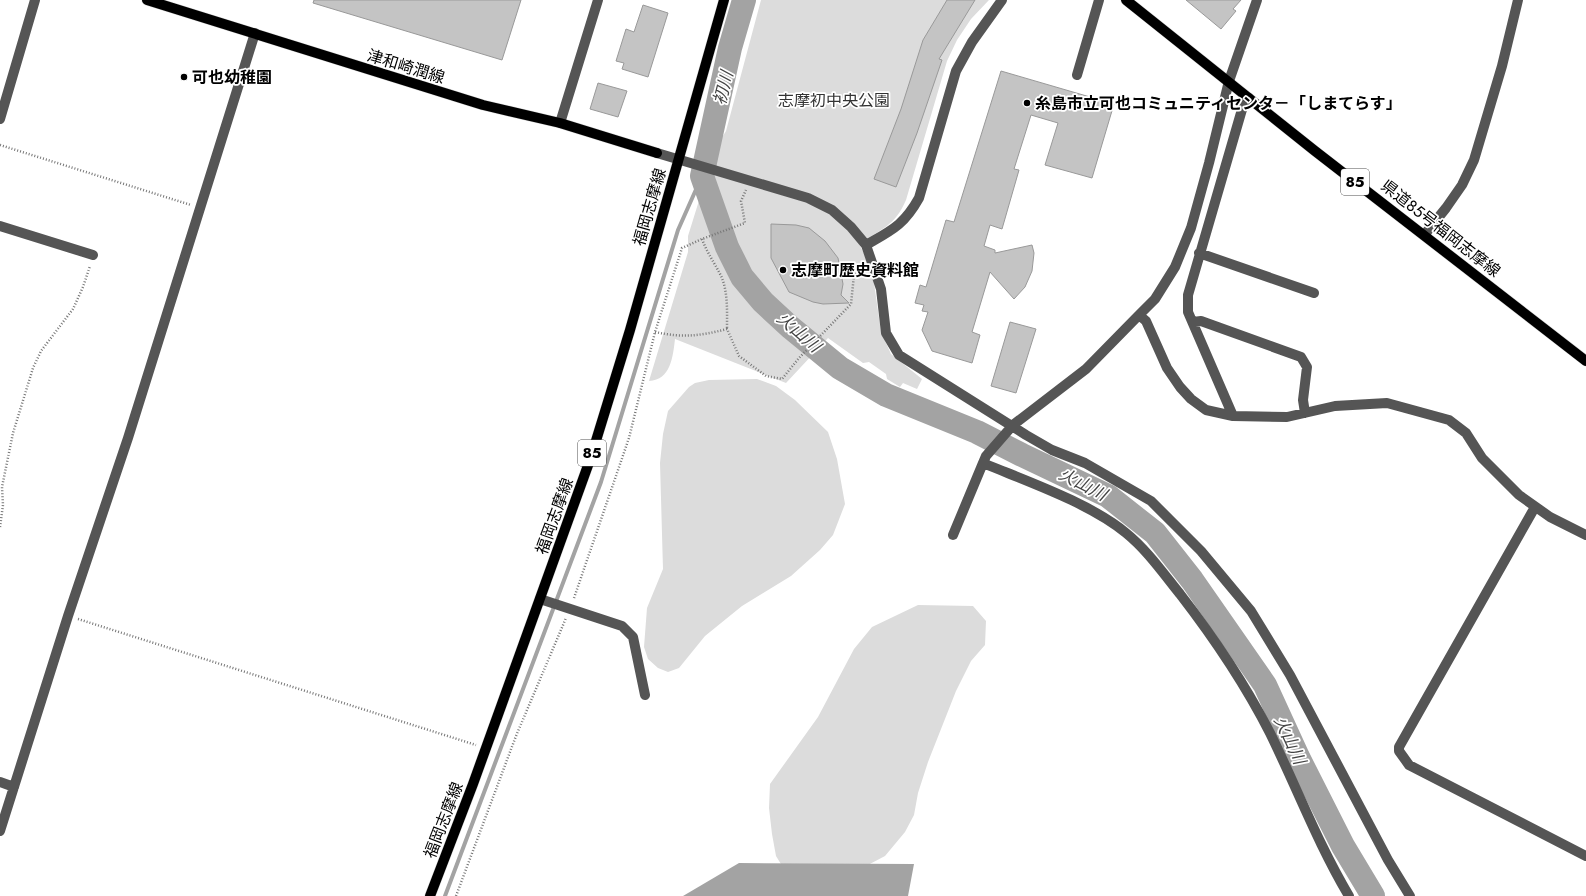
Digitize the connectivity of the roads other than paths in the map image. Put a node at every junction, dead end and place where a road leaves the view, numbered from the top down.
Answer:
1 (35, 0) edge
2 (148, 0) edge
3 (598, 0) edge
4 (724, 0) edge
5 (1002, 0) edge
6 (1099, 0) edge
7 (1126, 0) edge
8 (1257, 0) edge
9 (1518, 0) edge
10 (255, 33) junction
11 (1077, 75) dead end
12 (1229, 81) junction
13 (1249, 98) junction
14 (0, 119) edge
15 (560, 123) junction
16 (657, 153) joint
17 (679, 160) junction
18 (0, 226) edge
19 (1425, 234) junction
20 (866, 245) junction
21 (1199, 253) junction
22 (93, 255) road end
23 (1314, 293) dead end
24 (1139, 315) junction
25 (1193, 322) junction
26 (1586, 361) edge
27 (1304, 413) junction
28 (1233, 416) junction
29 (1011, 428) junction
30 (984, 460) junction
31 (1535, 507) junction
32 (953, 535) dead end
33 (1586, 535) edge
34 (543, 600) junction
35 (645, 694) dead end
36 (0, 782) edge
37 (14, 787) junction
38 (0, 831) edge
39 (1586, 856) edge
40 (430, 896) edge
41 (1349, 896) edge
42 (1410, 896) edge

1 - 14 street
2 - 10 main road, 津和崎潤線
3 - 15 street
4 - 17 main road, 福岡志摩線 / 85
5 - 20 street
6 - 11 street
7 - 12 main road, 県道85号福岡志摩線 / 85
8 - 12 street
9 - 19 street
10 - 15 main road, 津和崎潤線
10 - 37 street
12 - 13 main road, 県道85号福岡志摩線 / 85
12 - 24 street
13 - 19 main road, 県道85号福岡志摩線 / 85
13 - 21 street
15 - 16 main road, 津和崎潤線
16 - 17 street
17 - 20 street
17 - 34 main road, 福岡志摩線 / 85
18 - 22 street
19 - 26 main road, 県道85号福岡志摩線 / 85
20 - 29 street
21 - 23 street
21 - 25 street
24 - 28 street
24 - 29 street
25 - 27 street
25 - 28 street
27 - 28 street
27 - 31 street
29 - 30 street
29 - 42 street
30 - 32 street
30 - 41 street
31 - 33 street
31 - 39 street
34 - 35 street
34 - 40 main road, 福岡志摩線 / 85
36 - 37 street
37 - 38 street

